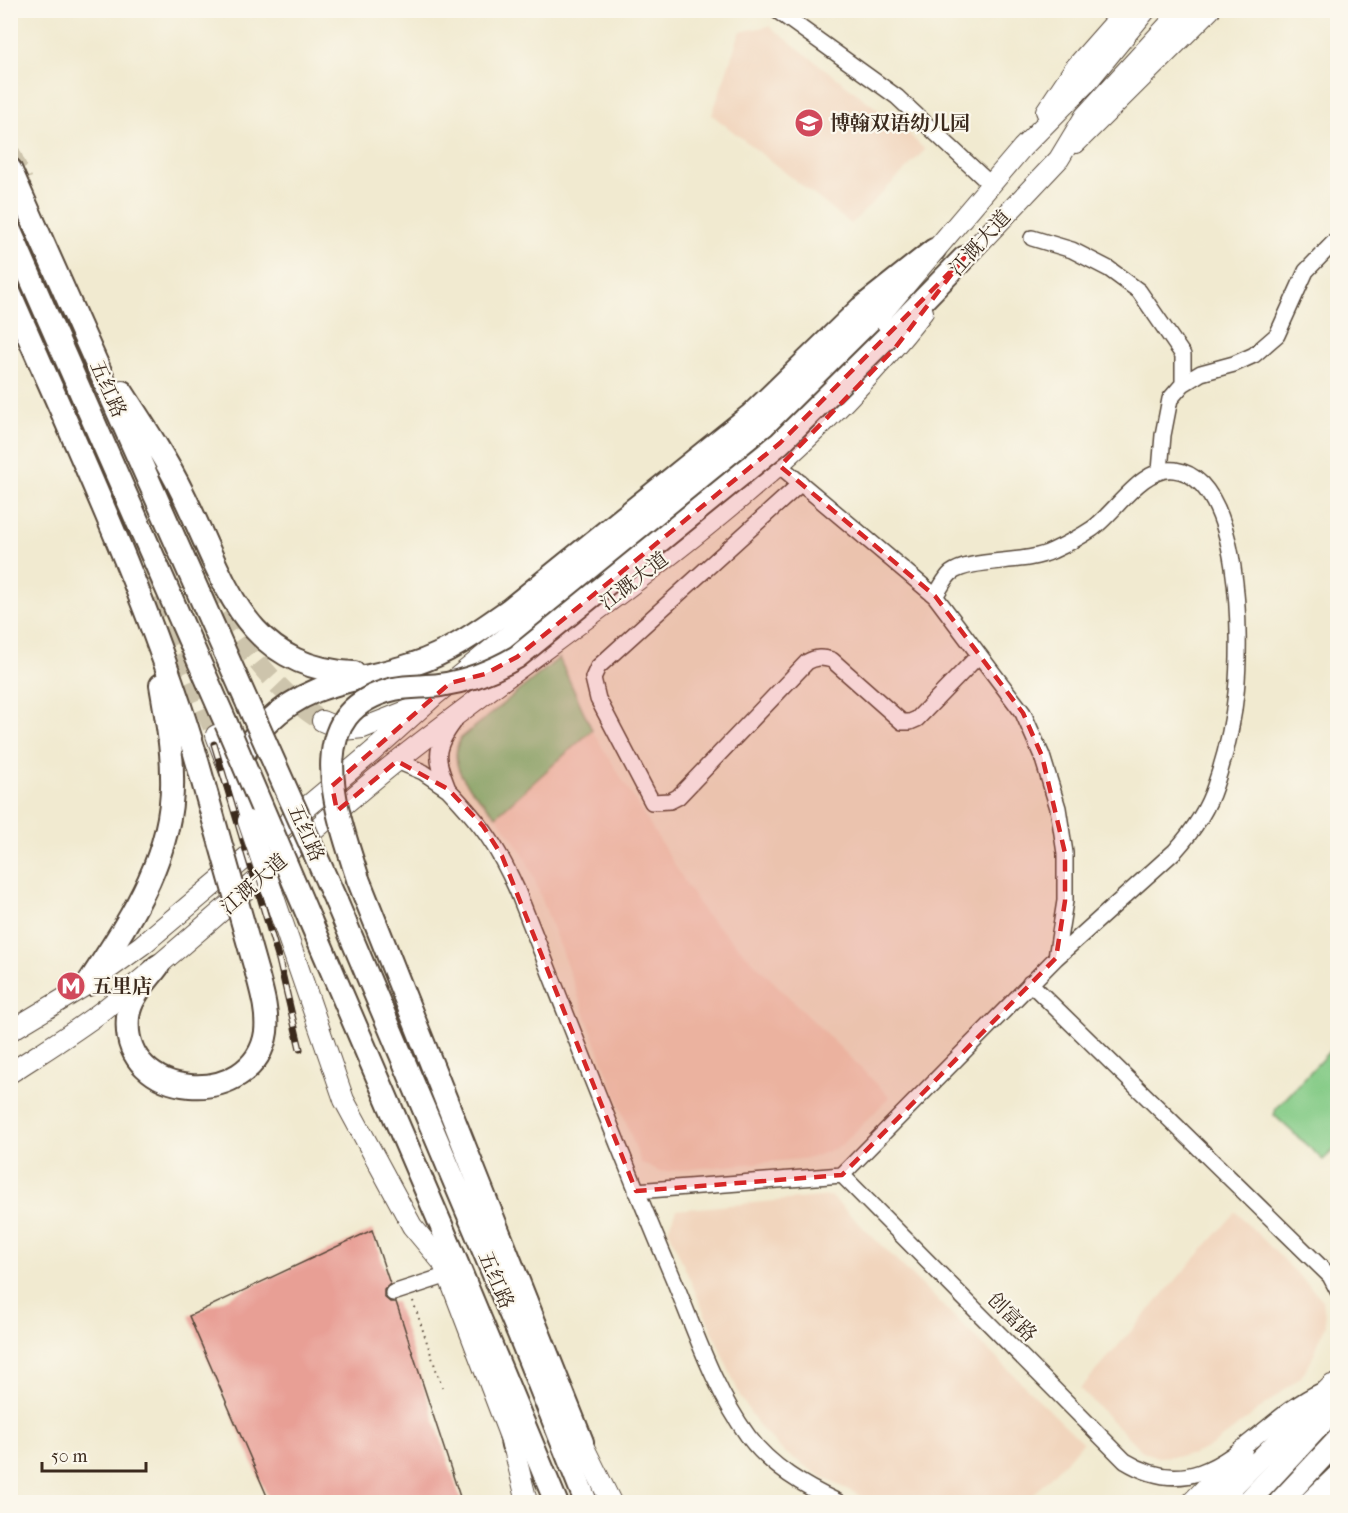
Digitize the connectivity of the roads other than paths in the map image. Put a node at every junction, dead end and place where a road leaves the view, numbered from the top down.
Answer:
1 (776, 10) edge
2 (1126, 10) edge
3 (1146, 10) edge
4 (1182, 10) edge
5 (1210, 10) edge
6 (1022, 148) junction
7 (1059, 159) junction
8 (10, 169) tunnel mouth
9 (990, 184) junction
10 (10, 231) edge
11 (1032, 238) dead end
12 (1338, 238) edge
13 (934, 250) junction
14 (964, 258) junction
15 (10, 294) edge
16 (83, 332) junction
17 (1183, 384) junction
18 (780, 466) junction
19 (1160, 471) junction
20 (801, 483) junction
21 (136, 585) junction
22 (935, 596) junction
23 (980, 655) junction
24 (388, 671) junction
25 (427, 702) junction
26 (460, 714) junction
27 (322, 721) tunnel mouth
28 (221, 729) junction
29 (398, 761) junction
30 (448, 789) junction
31 (238, 794) junction
32 (1056, 958) junction
33 (158, 966) junction
34 (1030, 983) junction
35 (88, 984) junction
36 (10, 1031) edge
37 (10, 1073) edge
38 (842, 1175) junction
39 (636, 1191) junction
40 (495, 1225) junction
41 (445, 1268) junction
42 (1334, 1279) edge
43 (1338, 1291) edge
44 (393, 1293) dead end
45 (519, 1334) junction
46 (497, 1359) junction
47 (1336, 1391) edge
48 (1338, 1440) edge
49 (582, 1442) junction
50 (513, 1445) junction
51 (1242, 1450) junction
52 (1338, 1476) edge
53 (1338, 1497) edge
54 (1284, 1499) edge
55 (1192, 1502) edge
56 (527, 1503) edge
57 (556, 1503) edge
58 (586, 1503) edge
59 (611, 1503) edge
60 (838, 1503) edge
61 (1218, 1503) edge
62 (1248, 1503) edge
63 (1311, 1503) edge
64 (1334, 1503) edge

1 - 9 street
2 - 6 main road
3 - 6 main road, 江溉大道
4 - 7 main road, 江溉大道
5 - 7 main road
6 - 9 main road, 江溉大道
7 - 14 main road, 江溉大道
8 - 16 highway, 五红路
9 - 13 main road, 江溉大道
10 - 28 highway, 五红路
11 - 17 street
12 - 17 street
13 - 24 highway
13 - 25 main road, 江溉大道
14 - 18 main road, 江溉大道
14 - 40 highway, bridge
15 - 21 highway
16 - 24 highway
16 - 45 highway, 五红路, bridge
17 - 19 street
18 - 20 street
18 - 26 main road, 江溉大道
19 - 22 street
19 - 32 street
20 - 22 street
20 - 23 street
21 - 33 highway, bridge
21 - 35 highway
22 - 23 street
23 - 32 street
24 - 31 highway
25 - 27 main road
25 - 35 main road, 江溉大道
26 - 29 main road, 江溉大道
26 - 30 street
28 - 31 main road
28 - 46 highway, 五红路, bridge
29 - 30 street
29 - 33 main road, 江溉大道
30 - 39 street
31 - 41 main road, bridge
32 - 34 street
33 - 37 main road, 江溉大道
34 - 38 street
34 - 42 street
35 - 36 main road, 江溉大道
38 - 39 street
38 - 51 street, 创富路
39 - 60 street
40 - 45 highway
40 - 49 highway
41 - 44 street
41 - 46 highway
41 - 50 main road
42 - 43 street
45 - 49 main road
45 - 58 highway, 五红路
46 - 50 highway
46 - 57 highway, 五红路
47 - 51 street, 创富路
47 - 61 main road
47 - 62 highway
48 - 54 highway
49 - 59 main road
50 - 56 main road
51 - 55 main road
52 - 63 highway
53 - 64 highway

